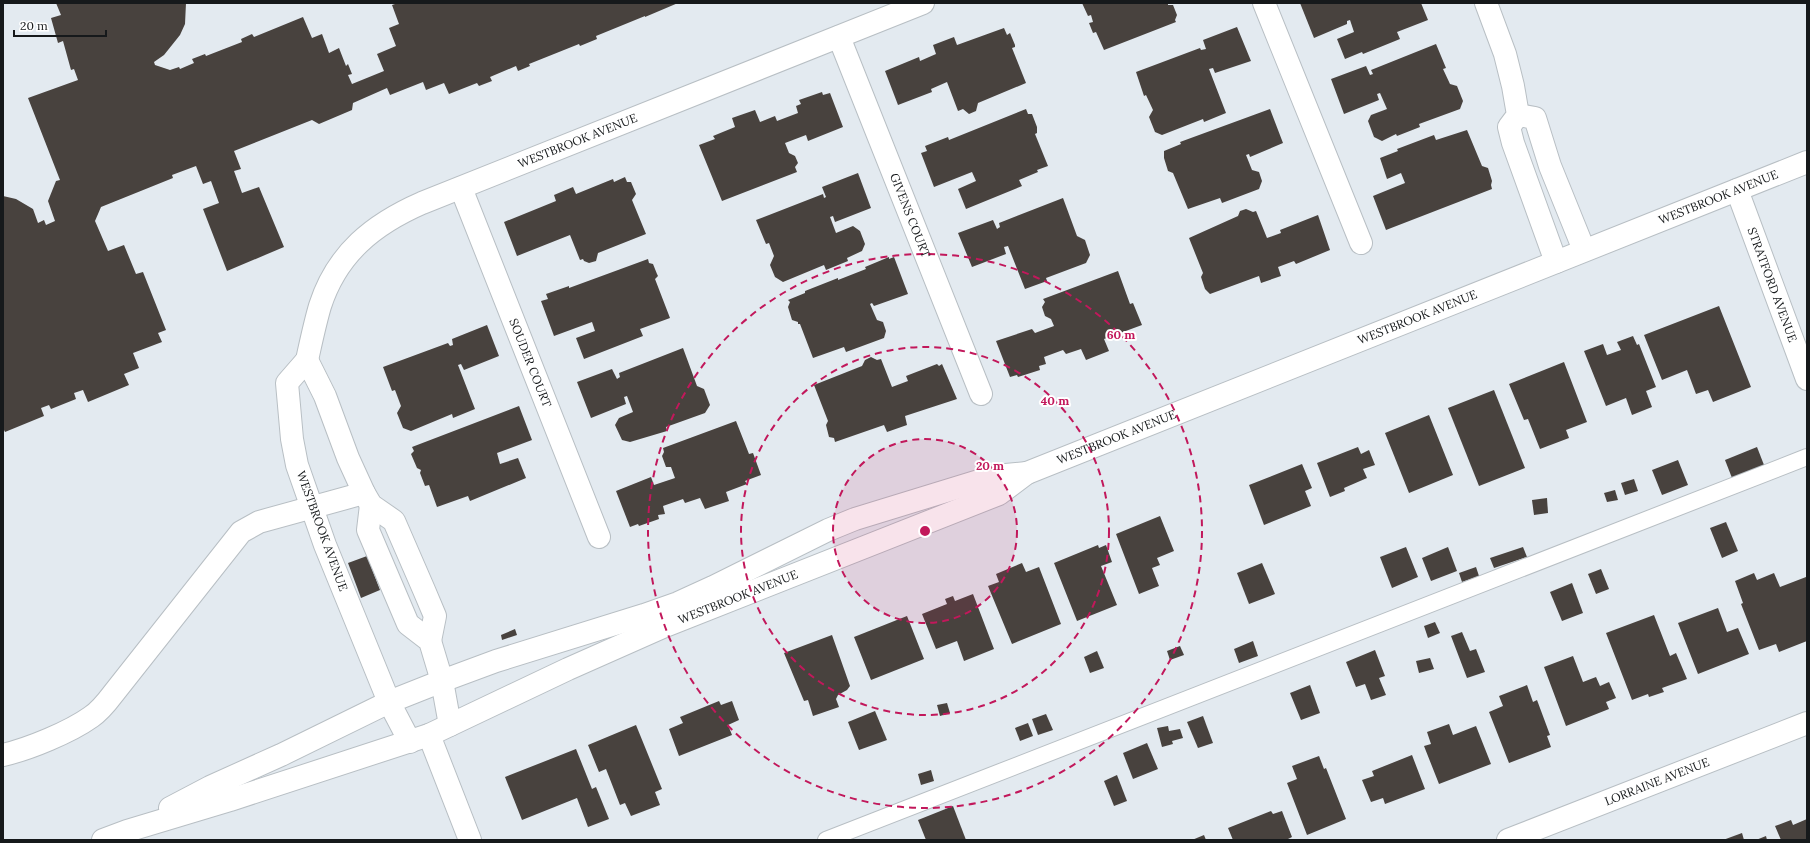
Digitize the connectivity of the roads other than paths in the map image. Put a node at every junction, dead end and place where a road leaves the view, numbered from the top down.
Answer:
1 (923, 3) edge
2 (1264, 3) edge
3 (1486, 3) edge
4 (840, 37) junction
5 (1518, 114) junction
6 (1807, 162) edge
7 (461, 188) junction
8 (1737, 190) junction
9 (1361, 243) dead end
10 (1584, 250) junction
11 (1556, 262) junction
12 (307, 360) junction
13 (1807, 379) edge
14 (981, 394) dead end
15 (1807, 457) edge
16 (1027, 473) junction
17 (368, 499) junction
18 (312, 507) junction
19 (599, 537) dead end
20 (442, 681) junction
21 (388, 702) junction
22 (1807, 724) edge
23 (450, 725) junction
24 (419, 738) junction
25 (3, 755) edge
26 (127, 831) junction
27 (103, 840) edge
28 (470, 840) edge
29 (826, 840) edge
30 (1508, 840) edge

1 - 4 street, WESTBROOK AVENUE
2 - 9 street
3 - 5 street
4 - 7 street, WESTBROOK AVENUE
4 - 14 street, GIVENS COURT
5 - 10 street
5 - 11 street
6 - 8 street, WESTBROOK AVENUE
7 - 12 street, WESTBROOK AVENUE
7 - 19 street, SOUDER COURT
8 - 10 street, WESTBROOK AVENUE
8 - 13 street, STRATFORD AVENUE
10 - 11 street, WESTBROOK AVENUE
11 - 16 street, WESTBROOK AVENUE
12 - 17 street
12 - 18 street, WESTBROOK AVENUE
15 - 29 lane
16 - 20 street, WESTBROOK AVENUE
16 - 23 street, WESTBROOK AVENUE
17 - 18 street
17 - 20 street
18 - 21 street, WESTBROOK AVENUE
18 - 25 street
20 - 21 street, WESTBROOK AVENUE
20 - 23 street
21 - 24 street, WESTBROOK AVENUE
21 - 26 street, WESTBROOK AVENUE
22 - 30 street, LORRAINE AVENUE
23 - 24 street, WESTBROOK AVENUE
24 - 26 street, WESTBROOK AVENUE
24 - 28 street
26 - 27 street, WESTBROOK AVENUE

